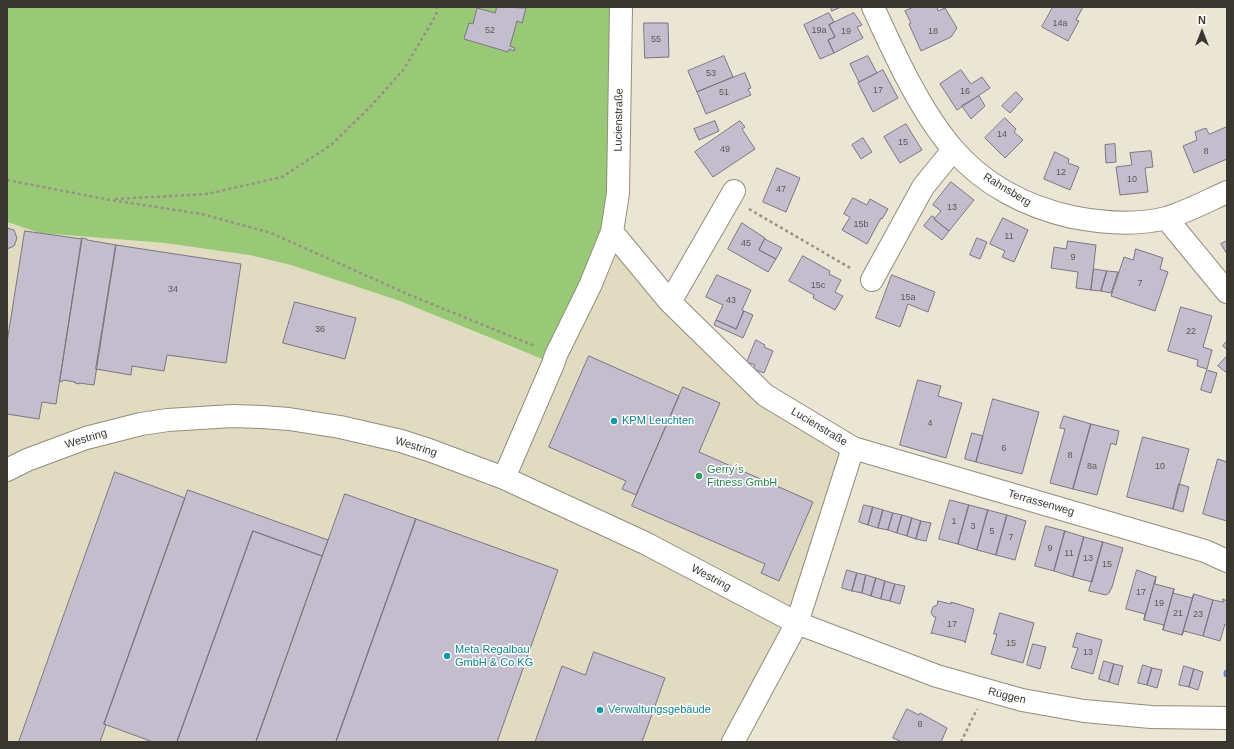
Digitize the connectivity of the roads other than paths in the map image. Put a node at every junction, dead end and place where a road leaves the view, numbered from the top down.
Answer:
1 (621, 7) edge
2 (873, 7) edge
3 (953, 150) junction
4 (1227, 192) edge
5 (740, 198) road end
6 (1166, 218) junction
7 (612, 232) junction
8 (872, 280) road end
9 (1227, 292) edge
10 (670, 302) junction
11 (853, 448) junction
12 (7, 470) edge
13 (504, 478) junction
14 (1227, 561) edge
15 (797, 623) junction
16 (1227, 718) edge
17 (733, 742) edge

1 - 7 street, Lucienstraße
2 - 3 street, Rahnsberg
3 - 6 street, Rahnsberg
3 - 8 street
4 - 6 street, Rahnsberg
5 - 10 street
6 - 9 street
7 - 10 street, Lucienstraße
7 - 13 street, Lucienstraße
10 - 11 street, Lucienstraße
11 - 14 street, Terrassenweg
11 - 15 street, Lucienstraße
12 - 13 street, Westring
13 - 15 street, Westring
15 - 16 street, Rüggen
15 - 17 street, Lucienstraße

